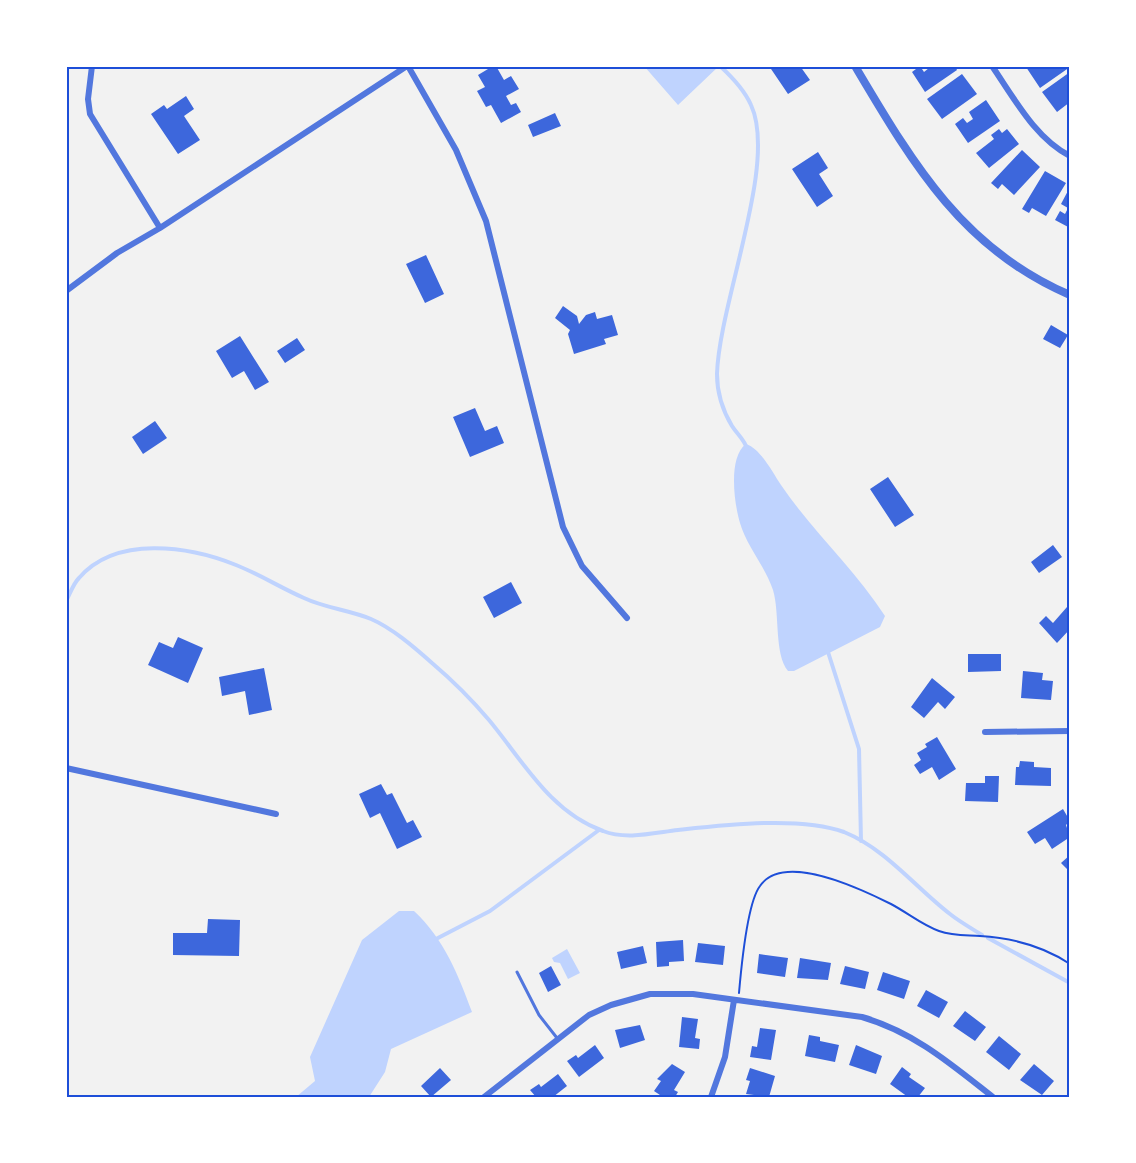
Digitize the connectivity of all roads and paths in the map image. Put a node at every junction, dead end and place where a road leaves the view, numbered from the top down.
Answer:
1 (92, 66) edge
2 (407, 66) edge
3 (855, 66) edge
4 (992, 66) edge
5 (1070, 156) edge
6 (160, 228) junction
7 (66, 291) edge
8 (1070, 295) edge
9 (627, 618) dead end
10 (1070, 731) edge
11 (985, 732) dead end
12 (66, 768) edge
13 (276, 814) dead end
14 (1070, 964) edge
15 (517, 972) dead end
16 (734, 1000) junction
17 (557, 1038) junction
18 (484, 1097) edge
19 (711, 1097) edge
20 (993, 1097) edge

1 - 6 street
2 - 6 street
2 - 9 street
3 - 8 street
4 - 5 street
6 - 7 street
10 - 11 street
12 - 13 street
14 - 16 path
15 - 17 lane
16 - 17 street
16 - 19 street
16 - 20 street
17 - 18 street

